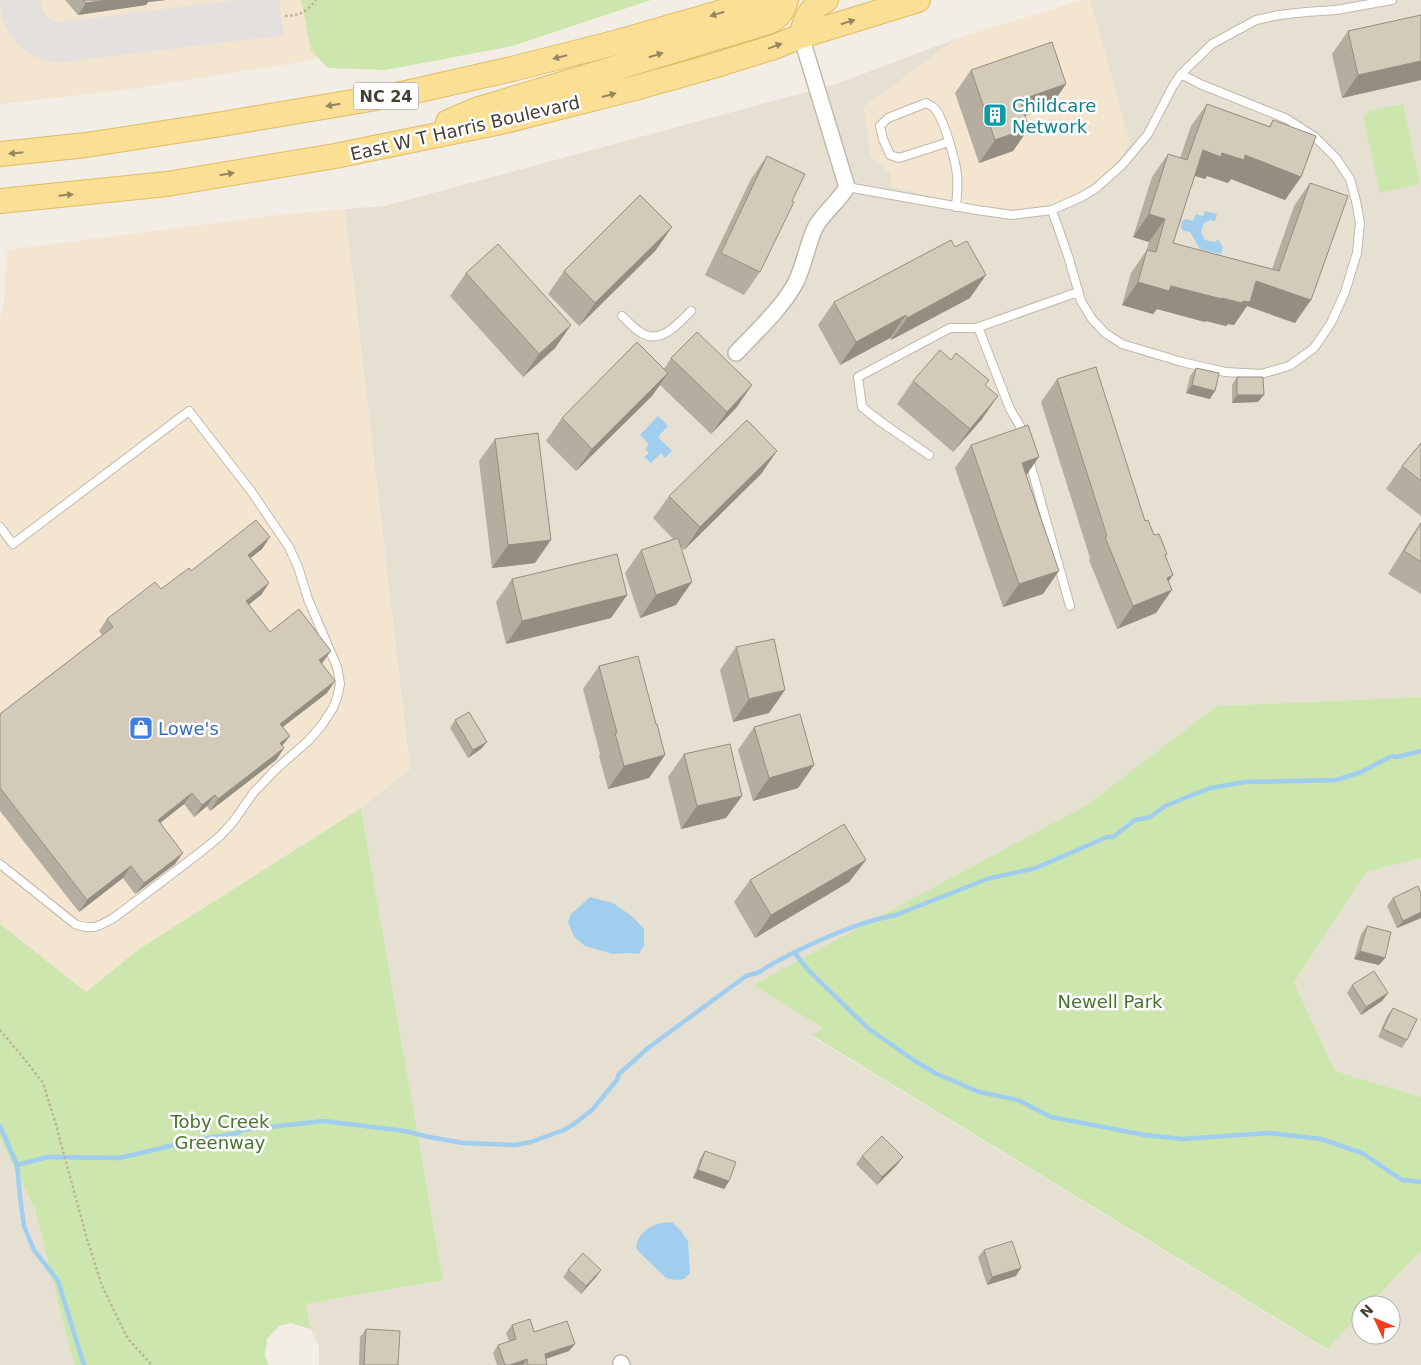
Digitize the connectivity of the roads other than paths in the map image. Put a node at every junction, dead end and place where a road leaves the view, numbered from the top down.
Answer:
1 (764, 0) edge
2 (786, 0) edge
3 (826, 0) edge
4 (918, 0) edge
5 (1392, 0) edge
6 (801, 36) junction
7 (1181, 74) junction
8 (222, 124) junction
9 (949, 142) junction
10 (395, 144) junction
11 (0, 154) edge
12 (0, 171) edge
13 (847, 187) junction
14 (0, 201) edge
15 (956, 207) junction
16 (1052, 210) junction
17 (1078, 292) junction
18 (691, 311) dead end
19 (622, 316) dead end
20 (978, 327) junction
21 (736, 353) dead end
22 (1026, 445) edge
23 (929, 455) dead end
24 (1028, 455) edge
25 (0, 527) edge
26 (1070, 606) dead end
27 (0, 864) edge

1 -> 8 main road, NC 24
10 -> 2 main road
3 - 6 main road
6 -> 4 main road, East W T Harris Boulevard
5 - 7 lane
10 -> 6 main road, East W T Harris Boulevard
6 - 13 street
7 - 16 lane
7 - 17 lane
8 -> 11 main road, NC 24
8 - 12 main road
9 - 9 lane
9 - 15 lane
14 -> 10 main road, East W T Harris Boulevard
13 - 15 lane
13 - 21 street
15 - 16 lane
16 - 17 lane
17 - 20 lane
18 - 19 lane
20 - 22 lane
20 - 23 lane
24 - 26 lane
25 - 27 lane

